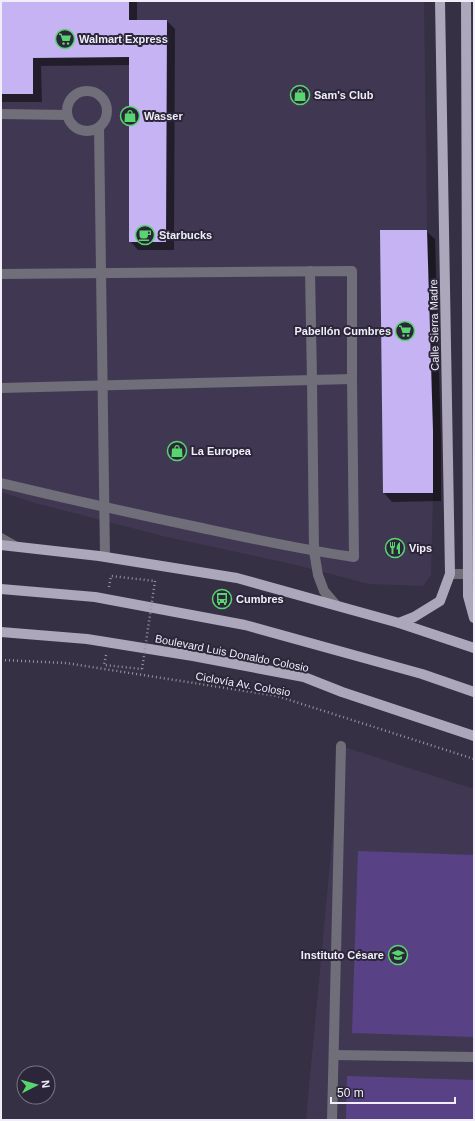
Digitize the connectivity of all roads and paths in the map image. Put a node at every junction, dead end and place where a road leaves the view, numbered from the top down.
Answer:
1 (440, 1) edge
2 (466, 1) edge
3 (1, 114) edge
4 (67, 115) junction
5 (470, 120) edge
6 (99, 128) junction
7 (310, 271) junction
8 (101, 273) junction
9 (1, 274) edge
10 (352, 379) junction
11 (312, 380) junction
12 (103, 385) junction
13 (1, 388) edge
14 (471, 472) edge
15 (1, 483) edge
16 (103, 507) junction
17 (1, 538) edge
18 (1, 545) edge
19 (15, 546) junction
20 (314, 551) junction
21 (105, 556) junction
22 (450, 574) junction
23 (468, 574) junction
24 (111, 576) dead end
25 (1, 589) edge
26 (336, 605) junction
27 (474, 618) edge
28 (399, 623) junction
29 (1, 632) edge
30 (474, 648) edge
31 (1, 660) edge
32 (104, 665) dead end
33 (474, 692) edge
34 (474, 736) edge
35 (341, 746) dead end
36 (474, 759) edge
37 (334, 1055) junction
38 (474, 1057) edge
39 (332, 1120) edge

1 - 22 main road, Calle Sierra Madre
2 - 5 main road
3 - 4 street
4 - 6 street
4 - 6 street
5 - 14 main road
6 - 8 street
7 - 8 street
7 - 10 street
7 - 11 street
8 - 9 street
8 - 12 street
10 - 11 street
10 - 20 street
11 - 12 street
11 - 20 street
12 - 13 street
12 - 16 street
14 - 23 main road
15 - 16 street
16 - 20 street
16 - 21 street
17 - 19 street
18 - 19 main road
19 - 21 main road
20 - 26 street
21 - 26 main road
22 - 23 street
22 - 28 main road, Calle Sierra Madre
23 - 27 main road
24 - 32 path, bridge
25 - 33 main road
26 - 28 main road
28 - 30 main road
29 - 34 main road, Boulevard Luis Donaldo Colosio
31 - 36 path, Ciclovía Av. Colosio
35 - 37 street
37 - 38 street
37 - 39 street

